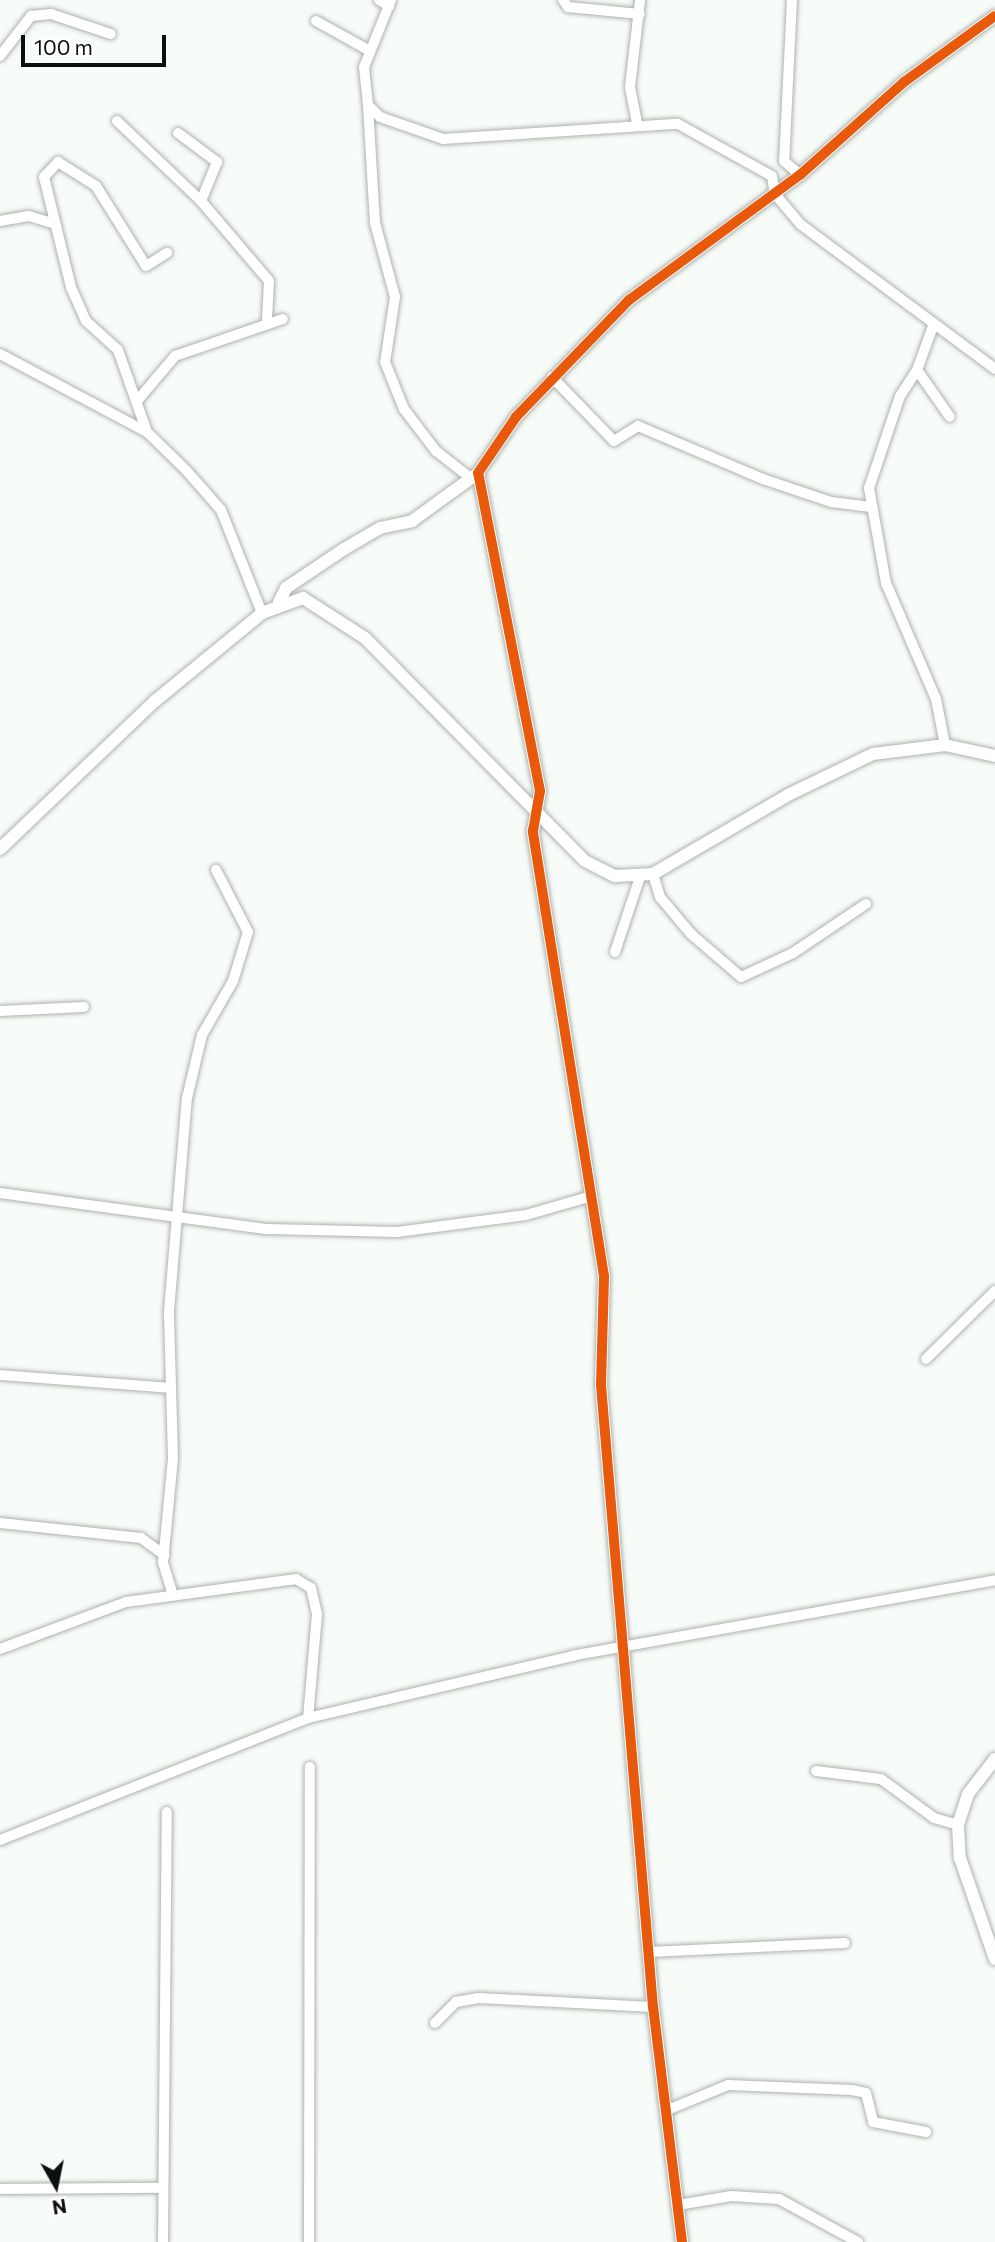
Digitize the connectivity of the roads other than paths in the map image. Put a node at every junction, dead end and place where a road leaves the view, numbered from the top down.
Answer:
1 (563, 0) edge
2 (640, 0) edge
3 (792, 0) edge
4 (386, 2) edge
5 (640, 15) junction
6 (995, 16) edge
7 (316, 21) dead end
8 (111, 34) dead end
9 (368, 50) junction
10 (0, 56) edge
11 (368, 105) junction
12 (117, 121) dead end
13 (637, 123) junction
14 (178, 133) dead end
15 (800, 175) junction
16 (775, 194) junction
17 (201, 201) junction
18 (0, 220) edge
19 (52, 223) junction
20 (167, 253) dead end
21 (284, 319) dead end
22 (267, 320) junction
23 (933, 326) junction
24 (0, 354) edge
25 (995, 369) edge
26 (917, 370) junction
27 (552, 377) junction
28 (137, 401) junction
29 (950, 417) dead end
30 (147, 432) junction
31 (473, 474) junction
32 (872, 507) junction
33 (279, 602) junction
34 (262, 613) junction
35 (945, 745) junction
36 (995, 756) edge
37 (536, 777) junction
38 (515, 791) junction
39 (538, 809) junction
40 (0, 849) edge
41 (216, 870) dead end
42 (646, 876) junction
43 (866, 904) dead end
44 (615, 952) dead end
45 (84, 1007) dead end
46 (0, 1011) edge
47 (0, 1193) edge
48 (592, 1196) junction
49 (175, 1217) junction
50 (995, 1291) edge
51 (926, 1359) dead end
52 (0, 1375) edge
53 (172, 1388) junction
54 (0, 1523) edge
55 (164, 1555) junction
56 (995, 1580) edge
57 (172, 1592) junction
58 (625, 1646) junction
59 (0, 1649) edge
60 (308, 1718) junction
61 (995, 1759) edge
62 (310, 1767) dead end
63 (816, 1771) dead end
64 (167, 1812) dead end
65 (958, 1825) junction
66 (0, 1840) edge
67 (845, 1943) dead end
68 (648, 1952) junction
69 (995, 1959) edge
70 (653, 2007) junction
71 (435, 2023) dead end
72 (665, 2111) junction
73 (926, 2132) dead end
74 (163, 2188) junction
75 (0, 2189) edge
76 (678, 2206) junction
77 (163, 2242) edge
78 (309, 2242) edge
79 (682, 2242) edge
80 (858, 2242) edge

1 - 5 street
2 - 5 street
3 - 15 street
4 - 9 street
5 - 13 street
6 - 15 street
7 - 9 street
8 - 10 street
9 - 11 street
11 - 13 street
11 - 31 street
12 - 17 street
13 - 16 street
14 - 17 street
15 - 16 street
16 - 23 street
16 - 27 street
17 - 22 street
18 - 19 street
19 - 20 street
19 - 28 street
21 - 22 street
22 - 28 street
23 - 25 street
23 - 26 street
24 - 30 street
26 - 29 street
26 - 32 street
27 - 31 street
27 - 32 street
28 - 30 street
30 - 34 street
31 - 33 street
31 - 37 street
32 - 35 street
33 - 34 street
33 - 38 street
34 - 40 street
35 - 36 street
35 - 42 street
37 - 38 street
37 - 39 street
38 - 39 street
39 - 42 street
39 - 48 street
41 - 49 street
42 - 43 street
42 - 44 street
45 - 46 street
47 - 49 street
48 - 49 street
48 - 58 street
49 - 53 street
50 - 51 street
52 - 53 street
53 - 55 street
54 - 55 street
55 - 57 street
56 - 58 street
57 - 59 street
57 - 60 street
58 - 60 street
58 - 68 street
60 - 66 street
61 - 65 street
62 - 78 street
63 - 65 street
64 - 74 street
65 - 69 street
67 - 68 street
68 - 70 street
70 - 71 street
70 - 72 street
72 - 73 street
72 - 76 street
74 - 75 street
74 - 77 street
76 - 79 street
76 - 80 street

